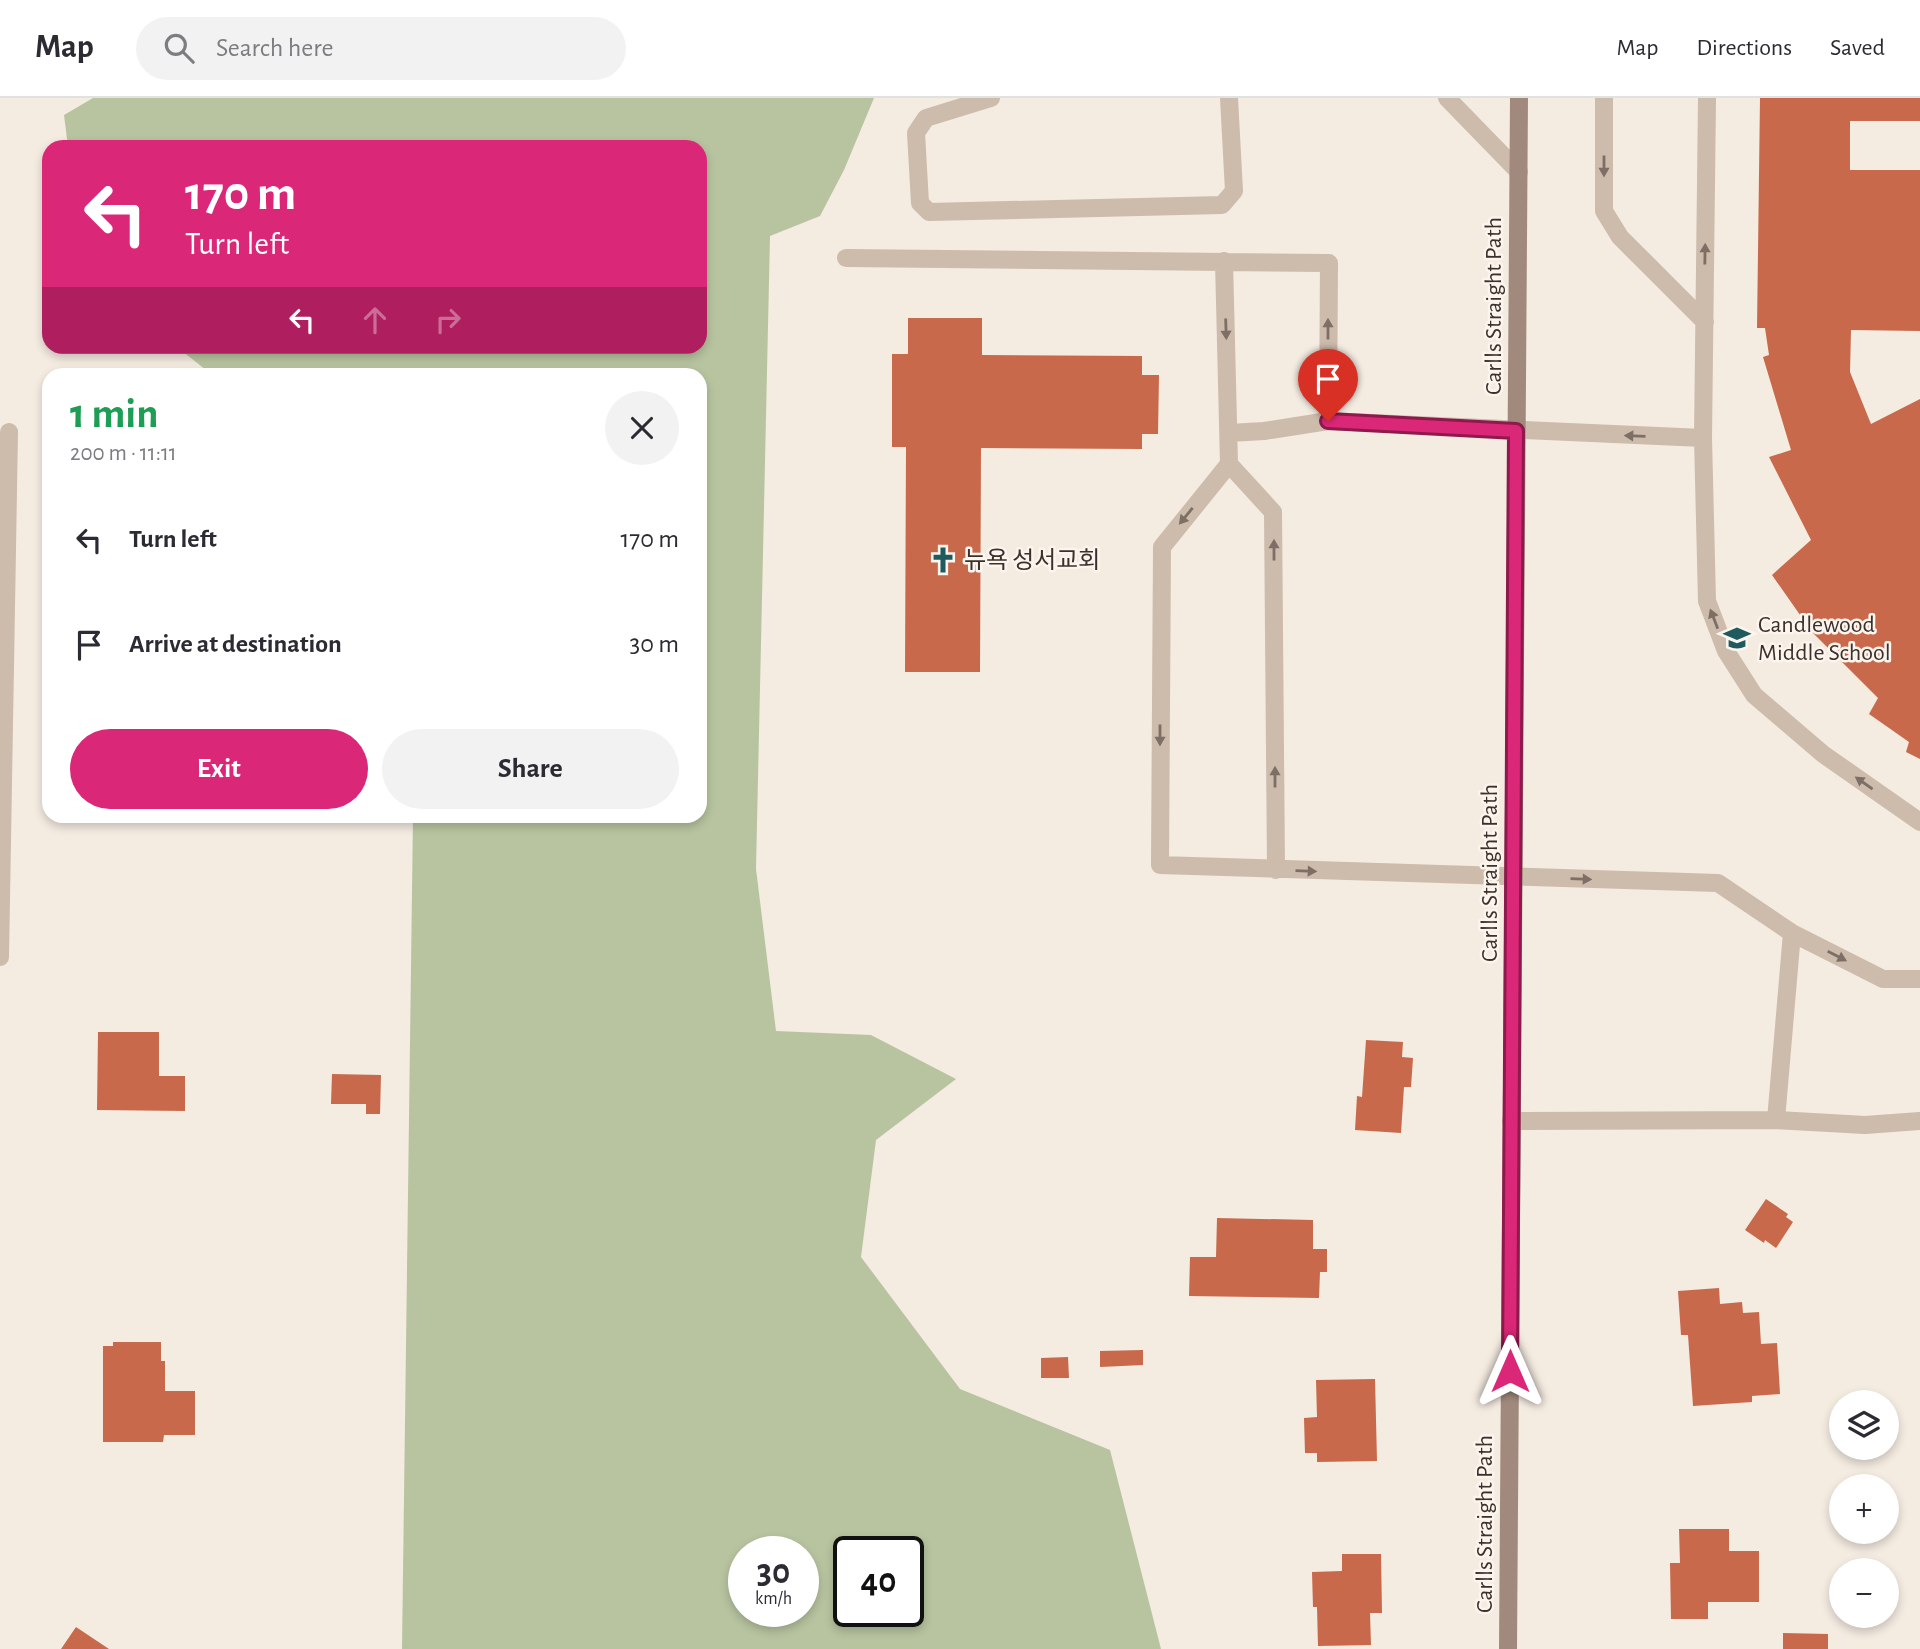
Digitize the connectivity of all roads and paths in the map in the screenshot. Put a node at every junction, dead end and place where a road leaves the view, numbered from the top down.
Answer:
1 (991, 98) edge
2 (1229, 98) edge
3 (1447, 98) edge
4 (1519, 98) edge
5 (1604, 98) edge
6 (1707, 98) edge
7 (1519, 172) junction
8 (846, 258) dead end
9 (1224, 261) junction
10 (1705, 323) junction
11 (1328, 421) junction
12 (1516, 431) junction
13 (9, 432) dead end
14 (1229, 433) junction
15 (1703, 438) junction
16 (1229, 464) junction
17 (1920, 822) edge
18 (1276, 870) junction
19 (1513, 877) junction
20 (1792, 933) junction
21 (0, 957) edge
22 (1920, 979) edge
23 (1511, 1121) junction
24 (1776, 1121) junction
25 (1920, 1121) edge
26 (1508, 1649) edge

1 - 2 street
3 - 7 street
4 - 7 street, Carlls Straight Path
5 -> 10 street
10 -> 6 street
7 - 12 street, Carlls Straight Path
8 - 9 street
11 -> 9 street
9 -> 14 street
10 - 15 street
11 - 12 street
11 - 14 street
15 -> 12 street
12 - 19 street, Carlls Straight Path
13 - 21 street
14 - 16 street
17 -> 15 street
18 -> 16 street
16 -> 18 street
18 -> 19 street
19 -> 20 street
19 - 23 street, Carlls Straight Path
20 -> 22 street
20 - 24 street
23 - 24 street
23 - 26 street, Carlls Straight Path
24 - 25 street

